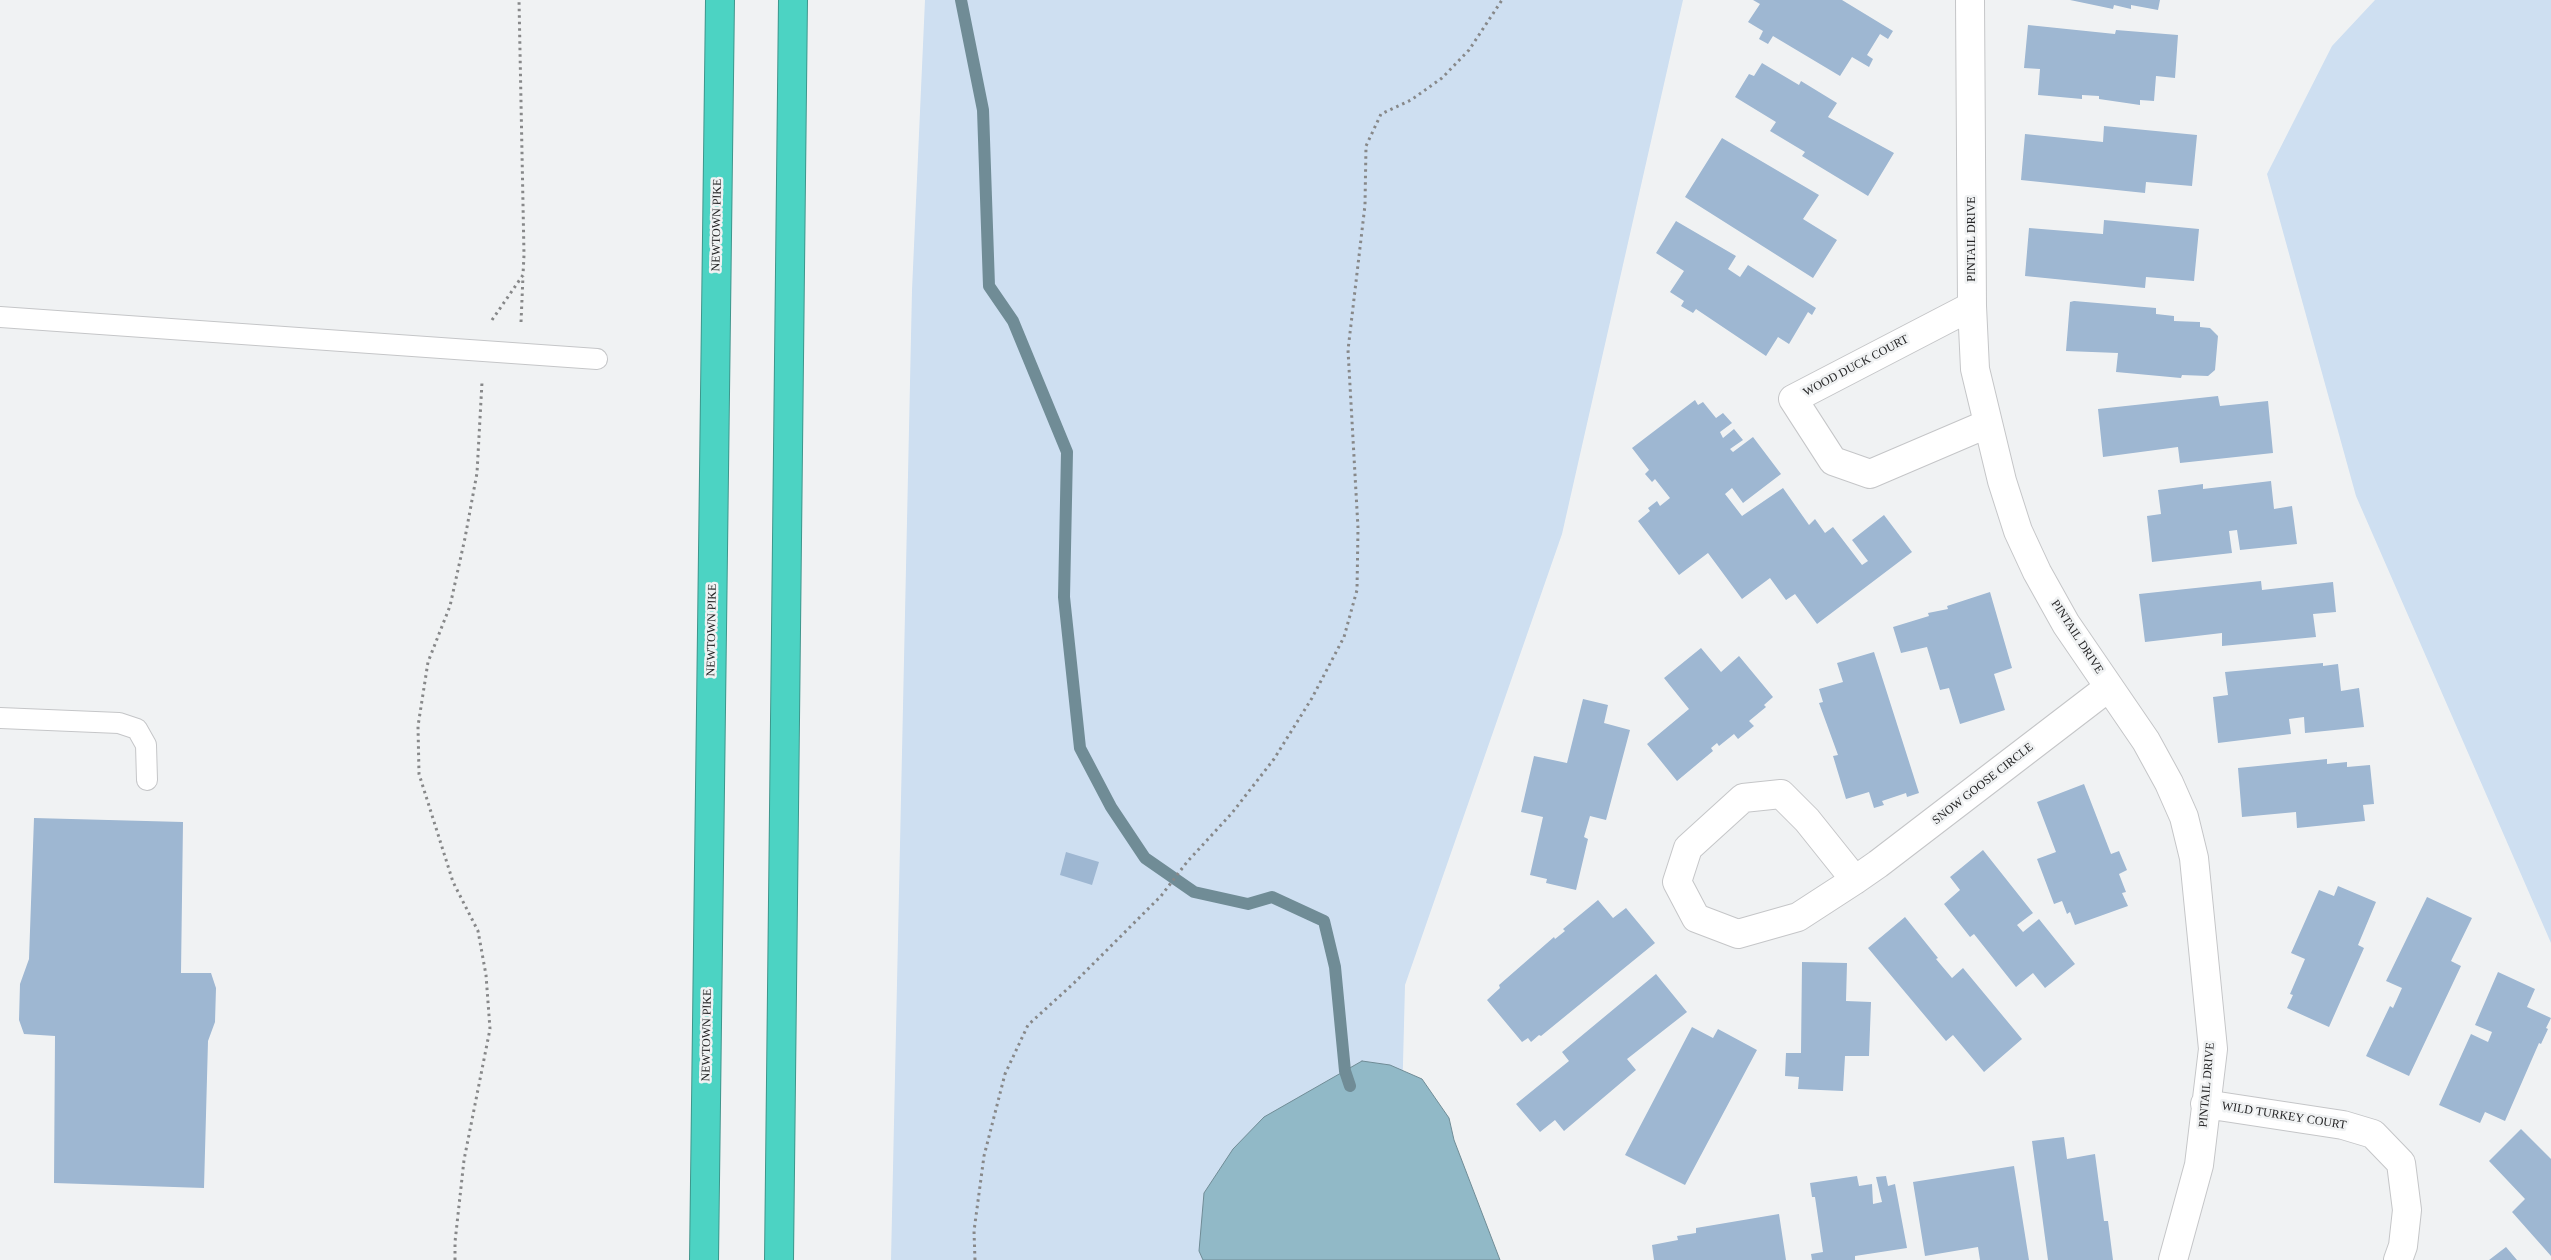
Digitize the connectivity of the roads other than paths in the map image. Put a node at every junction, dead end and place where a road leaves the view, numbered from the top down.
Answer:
1 (720, 0) edge
2 (793, 0) edge
3 (1970, 0) edge
4 (1972, 306) junction
5 (0, 318) edge
6 (597, 359) dead end
7 (1988, 424) junction
8 (2109, 686) junction
9 (0, 718) edge
10 (147, 780) dead end
11 (1856, 880) junction
12 (2205, 1104) junction
13 (704, 1260) edge
14 (779, 1260) edge
15 (2173, 1260) edge
16 (2398, 1260) edge

1 - 13 highway, NEWTOWN PIKE
2 - 14 highway
3 - 4 street, PINTAIL DRIVE
4 - 7 street, PINTAIL DRIVE
4 - 7 street, WOOD DUCK COURT
5 - 6 lane
7 - 8 street, PINTAIL DRIVE
8 - 11 street, SNOW GOOSE CIRCLE
8 - 12 street, PINTAIL DRIVE
9 - 10 lane
11 - 11 street, SNOW GOOSE CIRCLE
12 - 15 street, PINTAIL DRIVE
12 - 16 street, WILD TURKEY COURT

